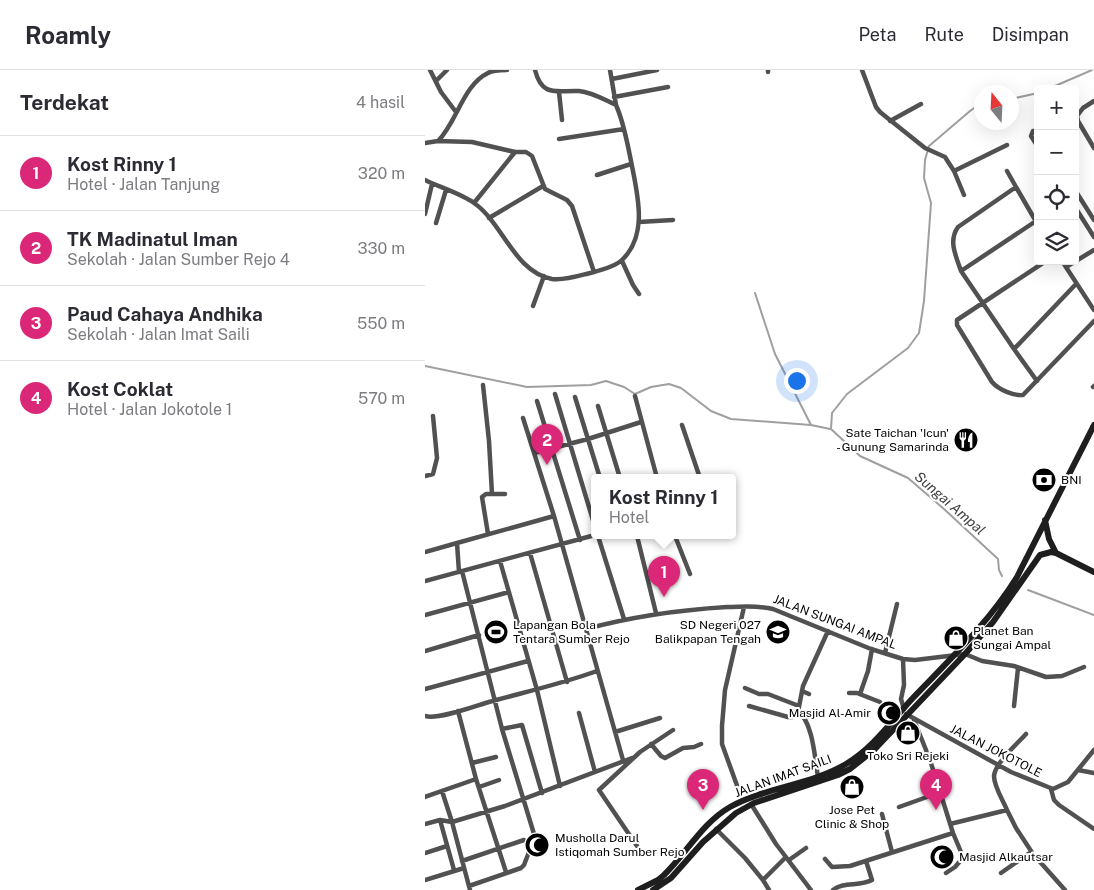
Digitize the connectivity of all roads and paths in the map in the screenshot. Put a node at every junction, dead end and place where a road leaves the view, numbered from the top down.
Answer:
1 (430, 70) edge
2 (447, 70) edge
3 (507, 70) edge
4 (535, 70) edge
5 (610, 70) edge
6 (657, 70) edge
7 (862, 70) edge
8 (612, 79) junction
9 (435, 81) junction
10 (668, 88) dead end
11 (559, 92) junction
12 (615, 96) junction
13 (1094, 102) edge
14 (921, 104) dead end
15 (616, 105) junction
16 (456, 112) junction
17 (562, 120) dead end
18 (890, 121) junction
19 (624, 129) junction
20 (559, 139) dead end
21 (438, 141) junction
22 (425, 143) edge
23 (1007, 145) dead end
24 (1094, 148) edge
25 (515, 152) junction
26 (631, 164) junction
27 (954, 171) junction
28 (1007, 171) dead end
29 (597, 175) dead end
30 (425, 180) edge
31 (433, 184) junction
32 (543, 186) junction
33 (1016, 187) junction
34 (446, 190) junction
35 (965, 195) dead end
36 (1079, 196) edge
37 (474, 203) junction
38 (1079, 213) edge
39 (425, 214) edge
40 (489, 218) junction
41 (673, 220) dead end
42 (1035, 220) edge
43 (1094, 220) edge
44 (639, 222) junction
45 (436, 223) dead end
46 (1034, 225) edge
47 (1094, 237) edge
48 (1094, 250) edge
49 (622, 261) junction
50 (1040, 265) edge
51 (1066, 267) joint
52 (961, 270) junction
53 (594, 272) junction
54 (544, 276) junction
55 (1076, 284) junction
56 (639, 294) dead end
57 (982, 303) junction
58 (533, 306) dead end
59 (1094, 310) edge
60 (1094, 321) edge
61 (1014, 349) junction
62 (1037, 381) junction
63 (483, 385) dead end
64 (555, 394) dead end
65 (635, 396) dead end
66 (575, 397) dead end
67 (537, 401) dead end
68 (598, 406) dead end
69 (433, 416) dead end
70 (523, 418) dead end
71 (641, 422) junction
72 (682, 425) dead end
73 (1094, 425) edge
74 (607, 433) junction
75 (589, 439) junction
76 (570, 444) junction
77 (551, 448) junction
78 (534, 452) junction
79 (599, 474) edge
80 (619, 474) edge
81 (656, 474) edge
82 (699, 474) edge
83 (425, 476) edge
84 (492, 494) junction
85 (505, 494) dead end
86 (591, 514) edge
87 (554, 516) junction
88 (1045, 520) junction
89 (488, 534) junction
90 (591, 537) edge
91 (598, 539) edge
92 (638, 539) edge
93 (676, 539) edge
94 (580, 540) junction
95 (457, 543) junction
96 (562, 544) junction
97 (425, 552) edge
98 (530, 553) junction
99 (1056, 553) junction
100 (500, 561) junction
101 (461, 572) junction
102 (1094, 572) edge
103 (690, 574) dead end
104 (425, 581) edge
105 (1018, 582) junction
106 (509, 592) junction
107 (471, 602) junction
108 (1005, 602) junction
109 (897, 604) dead end
110 (744, 607) junction
111 (656, 613) junction
112 (425, 615) edge
113 (624, 619) junction
114 (587, 629) junction
115 (829, 631) junction
116 (479, 635) junction
117 (872, 649) junction
118 (425, 651) edge
119 (885, 654) junction
120 (965, 654) junction
121 (954, 656) junction
122 (903, 659) junction
123 (529, 661) junction
124 (1084, 667) dead end
125 (1018, 668) junction
126 (597, 671) junction
127 (487, 672) junction
128 (567, 682) junction
129 (745, 688) dead end
130 (425, 689) edge
131 (537, 690) junction
132 (802, 691) junction
133 (849, 693) dead end
134 (809, 694) dead end
135 (860, 694) junction
136 (495, 701) junction
137 (880, 702) dead end
138 (749, 706) dead end
139 (799, 706) junction
140 (1014, 706) dead end
141 (458, 711) junction
142 (904, 711) junction
143 (798, 712) junction
144 (579, 713) dead end
145 (425, 716) edge
146 (660, 718) dead end
147 (914, 720) junction
148 (502, 729) junction
149 (673, 730) dead end
150 (615, 732) junction
151 (1026, 734) dead end
152 (651, 744) junction
153 (701, 744) dead end
154 (1094, 750) edge
155 (496, 757) dead end
156 (632, 758) junction
157 (623, 760) junction
158 (472, 763) junction
159 (999, 764) junction
160 (1079, 770) junction
161 (595, 772) junction
162 (1094, 773) edge
163 (818, 777) junction
164 (476, 779) junction
165 (499, 780) dead end
166 (560, 786) junction
167 (479, 788) junction
168 (1051, 789) junction
169 (739, 790) dead end
170 (442, 791) junction
171 (542, 792) junction
172 (941, 792) junction
173 (425, 796) edge
174 (522, 799) junction
175 (751, 804) junction
176 (899, 807) dead end
177 (1007, 810) junction
178 (486, 812) junction
179 (882, 814) dead end
180 (440, 820) junction
181 (452, 822) junction
182 (425, 824) edge
183 (950, 824) junction
184 (717, 829) junction
185 (1094, 829) edge
186 (953, 833) junction
187 (534, 834) dead end
188 (524, 840) dead end
189 (447, 846) junction
190 (637, 846) dead end
191 (806, 848) dead end
192 (499, 849) junction
193 (529, 852) dead end
194 (892, 852) junction
195 (1031, 852) junction
196 (425, 853) edge
197 (787, 858) junction
198 (825, 860) dead end
199 (462, 861) junction
200 (865, 861) junction
201 (464, 868) junction
202 (454, 870) junction
203 (506, 872) junction
204 (946, 872) dead end
205 (1001, 873) dead end
206 (425, 880) edge
207 (763, 880) junction
208 (470, 888) edge
209 (638, 890) edge
210 (653, 890) edge
211 (769, 890) edge
212 (811, 890) edge
213 (833, 890) edge
214 (1065, 890) edge

1 - 9 street
2 - 9 street
3 - 16 street
4 - 11 street
5 - 8 street
6 - 8 street
7 - 18 street
8 - 12 street
9 - 16 street
10 - 12 street
11 - 15 street
11 - 17 street
12 - 15 street
13 - 24 street
14 - 18 street
15 - 19 street
16 - 21 street
18 - 27 street
19 - 20 street
19 - 26 street
21 - 22 street
21 - 25 street
23 - 27 street
25 - 32 street
25 - 37 street
26 - 29 street
26 - 44 street
27 - 35 street
28 - 33 street
30 - 31 street
31 - 34 street
31 - 39 street
32 - 40 street
32 - 53 street
33 - 42 street
33 - 52 street
34 - 37 street
34 - 45 street
36 - 43 street
37 - 40 street
38 - 47 street
40 - 54 street
41 - 44 street
44 - 49 street
46 - 52 street
48 - 51 street
49 - 53 street
49 - 56 street
50 - 57 street
51 - 55 street
52 - 57 street
53 - 54 street
54 - 58 street
55 - 59 street
55 - 61 street
57 - 61 street
57 - 62 street
60 - 62 street
61 - 62 street
63 - 84 street
64 - 76 street
65 - 71 street
66 - 75 street
67 - 77 street
68 - 74 street
69 - 83 street
70 - 78 street
71 - 74 street
71 - 81 street
72 - 82 street
73 - 88 main road
74 - 75 street
74 - 80 street
75 - 76 street
75 - 79 street
76 - 77 street
76 - 86 street
77 - 78 street
77 - 94 street
78 - 87 street
84 - 85 street
84 - 89 street
87 - 89 street
87 - 96 street
88 - 99 main road
88 - 105 main road
89 - 95 street
90 - 94 street
91 - 113 street
92 - 111 street
93 - 103 street
94 - 96 street
95 - 97 street
95 - 101 street
96 - 98 street
96 - 114 street
98 - 100 street
98 - 128 street
99 - 102 main road
99 - 105 main road
100 - 101 street
100 - 106 street
101 - 104 street
101 - 107 street
105 - 108 main road
106 - 107 street
106 - 123 street
107 - 112 street
107 - 116 street
108 - 120 main road
108 - 121 main road
109 - 119 street
110 - 111 street, JALAN SUNGAI AMPAL
110 - 115 street, JALAN SUNGAI AMPAL
110 - 169 street
111 - 113 street, JALAN SUNGAI AMPAL
113 - 114 street, JALAN SUNGAI AMPAL
114 - 126 street
115 - 117 street, JALAN SUNGAI AMPAL
115 - 132 street
116 - 118 street
116 - 127 street
117 - 119 street, JALAN SUNGAI AMPAL
117 - 135 street
119 - 122 street, JALAN SUNGAI AMPAL
120 - 121 street, JALAN SUNGAI AMPAL
120 - 125 street
120 - 142 main road, JALAN IMAT SAILI
121 - 122 street, JALAN SUNGAI AMPAL
121 - 142 main road, JALAN IMAT SAILI
122 - 142 street
123 - 127 street
123 - 131 street
124 - 125 street
125 - 140 street
126 - 128 street
126 - 150 street
127 - 130 street
127 - 136 street
128 - 131 street
129 - 139 street
131 - 136 street
131 - 166 street
132 - 134 street
132 - 139 street
133 - 135 street
135 - 137 street
136 - 141 street
136 - 148 street
138 - 143 street
139 - 143 street
141 - 145 street
141 - 158 street
142 - 147 street, JALAN JOKOTOLE
142 - 163 main road, JALAN IMAT SAILI
142 - 175 main road, JALAN IMAT SAILI
143 - 163 street
144 - 161 street
146 - 150 street
147 - 159 street, JALAN JOKOTOLE
147 - 172 street
148 - 171 street
148 - 174 street
149 - 152 street
150 - 157 street
151 - 159 street
152 - 153 street
152 - 156 street
154 - 160 street, JALAN JOKOTOLE
155 - 158 street
156 - 157 street
156 - 190 street
157 - 161 street
158 - 164 street
159 - 168 street, JALAN JOKOTOLE
159 - 177 street
160 - 162 street
160 - 168 street, JALAN JOKOTOLE
161 - 166 street
163 - 209 main road, JALAN IMAT SAILI
164 - 167 street
164 - 170 street
165 - 167 street
166 - 171 street
167 - 178 street
168 - 185 street
170 - 173 street
170 - 181 street
171 - 174 street
172 - 176 street
172 - 183 street
174 - 178 street
174 - 187 street
175 - 184 main road, JALAN IMAT SAILI
175 - 197 street
177 - 183 street
177 - 195 street
178 - 181 street
178 - 192 street
179 - 194 street
180 - 181 street
180 - 182 street
180 - 189 street
181 - 199 street
183 - 186 street
184 - 207 street
184 - 210 main road, JALAN IMAT SAILI
186 - 194 street
186 - 204 street
188 - 192 street
189 - 196 street
189 - 202 street
191 - 197 street
192 - 199 street
192 - 203 street
193 - 203 street
194 - 200 street
195 - 205 street
195 - 214 street
197 - 207 street
197 - 212 street
198 - 200 street
199 - 201 street
200 - 213 street
201 - 202 street
201 - 208 street
202 - 206 street
203 - 208 street
207 - 211 street

